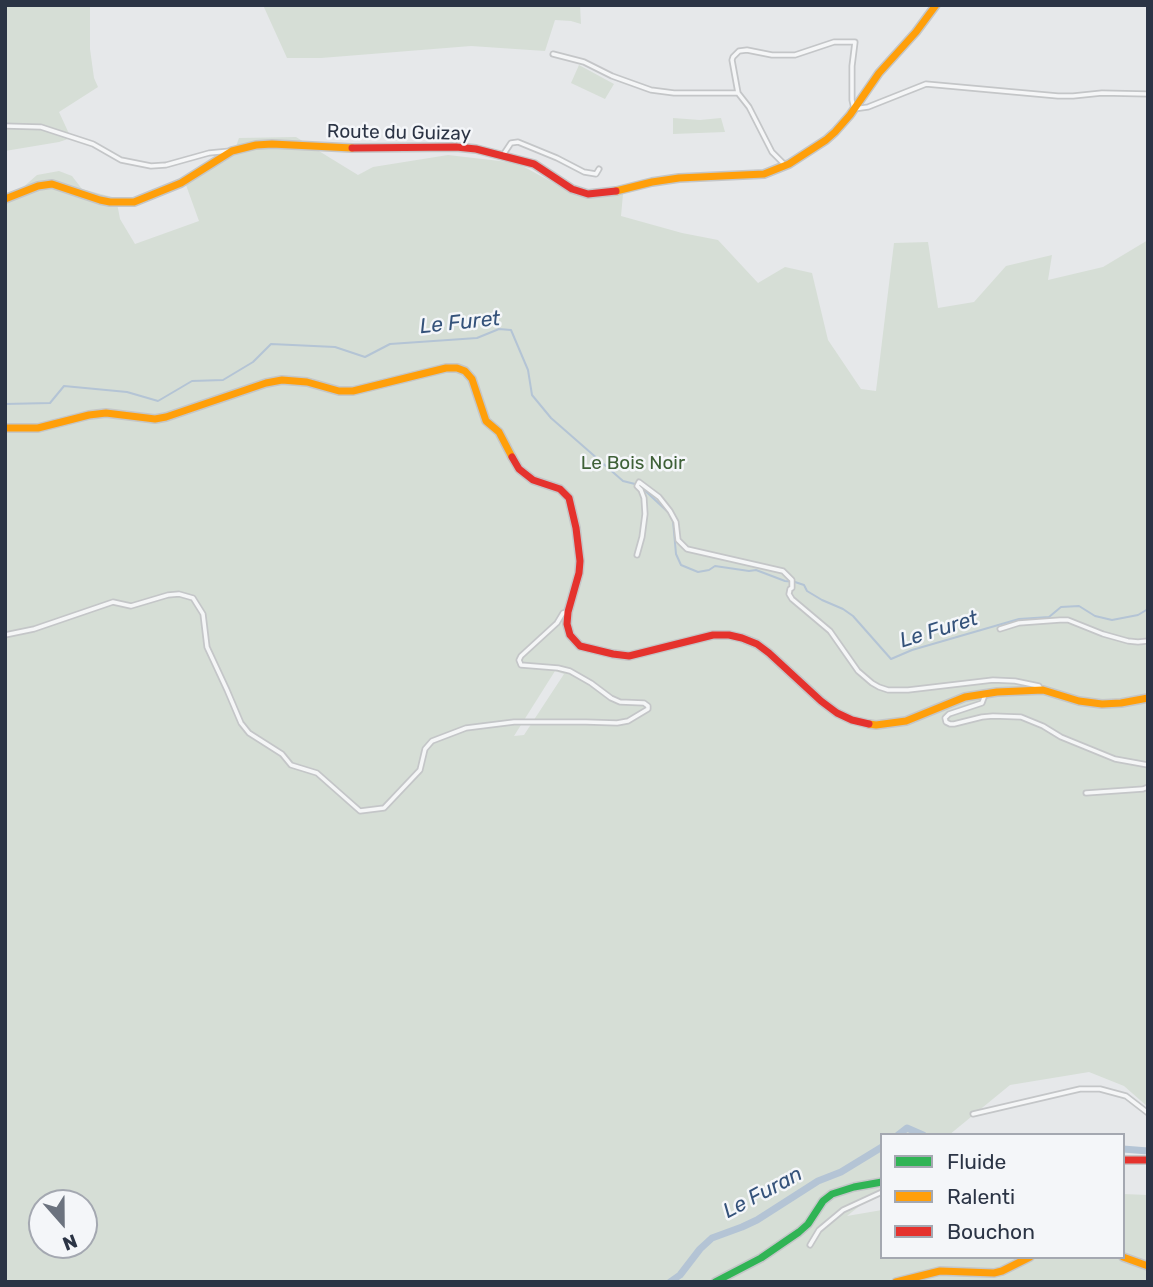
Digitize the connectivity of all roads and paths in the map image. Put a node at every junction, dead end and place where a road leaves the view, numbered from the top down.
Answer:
1 (936, 5) edge
2 (552, 54) dead end
3 (738, 93) junction
4 (1148, 94) edge
5 (854, 109) junction
6 (5, 126) edge
7 (232, 151) junction
8 (503, 155) junction
9 (786, 166) junction
10 (599, 169) dead end
11 (5, 199) edge
12 (5, 428) edge
13 (637, 555) dead end
14 (568, 612) junction
15 (1000, 628) dead end
16 (5, 635) edge
17 (1148, 640) edge
18 (1043, 690) junction
19 (986, 693) junction
20 (1148, 698) edge
21 (1148, 765) edge
22 (1148, 788) edge
23 (1086, 793) dead end
24 (1148, 1113) edge
25 (973, 1114) dead end
26 (1125, 1160) edge
27 (1148, 1160) edge
28 (880, 1182) edge
29 (880, 1193) edge
30 (810, 1245) dead end
31 (1125, 1257) edge
32 (1026, 1259) edge
33 (1148, 1266) edge
34 (715, 1282) edge
35 (896, 1282) edge

1 - 5 main road, Route du Guizay
2 - 3 street
3 - 5 street
3 - 9 street
4 - 5 street
5 - 9 main road, Route du Guizay
6 - 7 street
7 - 8 main road, Route du Guizay
7 - 11 main road, Route du Guizay
8 - 9 main road, Route du Guizay
8 - 10 street
12 - 14 main road
13 - 18 street
14 - 16 street
14 - 19 main road
15 - 17 street
18 - 19 main road
18 - 20 main road
19 - 21 street
22 - 23 street
24 - 25 street
26 - 27 main road
28 - 34 main road
29 - 30 street
31 - 33 main road
32 - 35 main road

